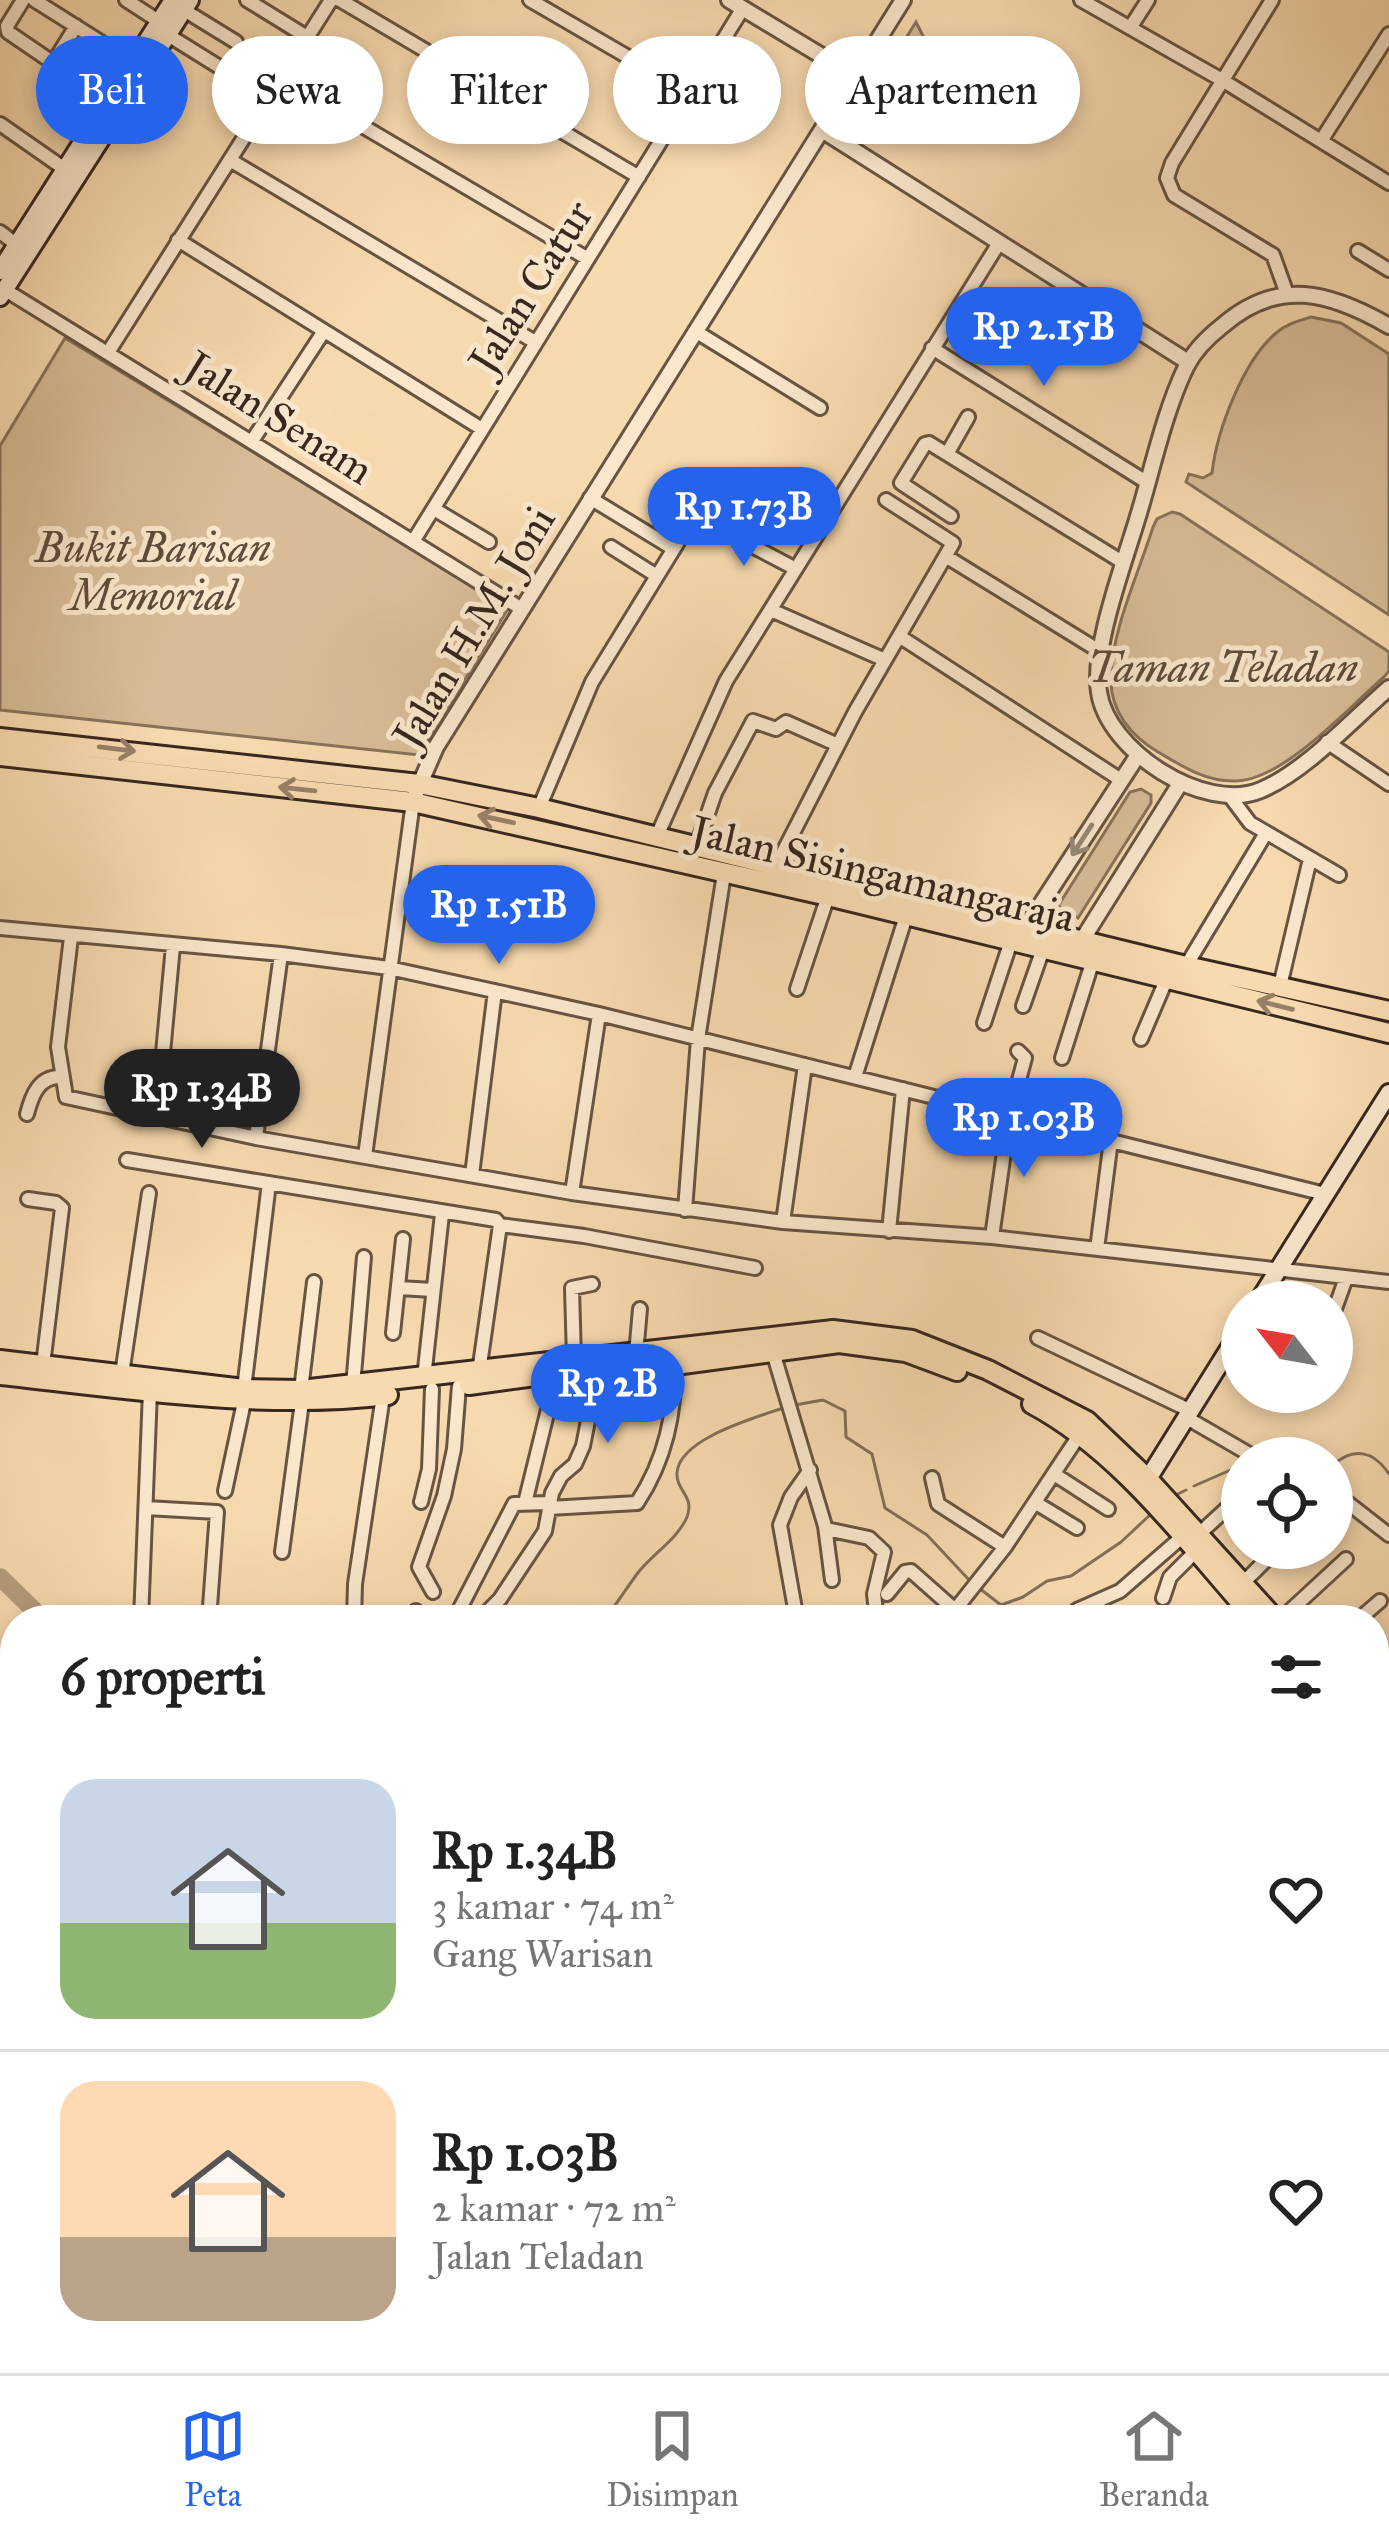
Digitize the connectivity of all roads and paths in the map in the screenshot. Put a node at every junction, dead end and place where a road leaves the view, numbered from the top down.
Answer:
1 (23, 0) edge
2 (34, 0) edge
3 (126, 0) edge
4 (248, 0) edge
5 (336, 0) edge
6 (530, 0) edge
7 (903, 0) edge
8 (1081, 0) edge
9 (1148, 0) edge
10 (1272, 0) edge
11 (182, 3) edge
12 (736, 4) edge
13 (76, 26) junction
14 (1130, 28) junction
15 (164, 29) junction
16 (1389, 34) edge
17 (70, 36) edge
18 (92, 36) edge
19 (158, 36) edge
20 (228, 36) edge
21 (305, 36) edge
22 (308, 36) edge
23 (720, 36) edge
24 (880, 36) edge
25 (805, 46) edge
26 (613, 49) edge
27 (36, 52) edge
28 (212, 61) edge
29 (1222, 80) junction
30 (0, 124) edge
31 (383, 138) edge
32 (1321, 141) junction
33 (82, 144) edge
34 (240, 144) edge
35 (659, 144) edge
36 (813, 144) edge
37 (844, 144) edge
38 (230, 160) junction
39 (66, 170) junction
40 (639, 177) junction
41 (1389, 183) edge
42 (0, 232) edge
43 (178, 240) junction
44 (1000, 243) junction
45 (17, 244) junction
46 (1358, 251) dead end
47 (588, 260) junction
48 (1389, 270) edge
49 (1, 286) edge
50 (1287, 294) junction
51 (1389, 326) edge
52 (695, 331) junction
53 (324, 332) junction
54 (535, 342) junction
55 (932, 348) junction
56 (109, 350) junction
57 (1189, 362) junction
58 (820, 408) dead end
59 (968, 417) dead end
60 (482, 429) junction
61 (252, 441) junction
62 (947, 454) junction
63 (1148, 483) junction
64 (590, 499) junction
65 (886, 500) dead end
66 (434, 509) junction
67 (951, 516) dead end
68 (724, 520) dead end
69 (414, 540) junction
70 (488, 542) dead end
71 (611, 547) dead end
72 (950, 550) junction
73 (1124, 563) junction
74 (796, 568) junction
75 (657, 576) junction
76 (522, 609) junction
77 (771, 610) junction
78 (899, 636) junction
79 (1101, 652) junction
80 (885, 660) junction
81 (1389, 688) edge
82 (0, 738) edge
83 (1327, 742) junction
84 (838, 745) junction
85 (1138, 755) junction
86 (0, 756) edge
87 (175, 766) junction
88 (1120, 780) junction
89 (1181, 782) junction
90 (1389, 784) edge
91 (416, 793) junction
92 (1229, 796) junction
93 (539, 808) junction
94 (1266, 833) junction
95 (657, 836) junction
96 (697, 845) junction
97 (1310, 859) junction
98 (777, 864) junction
99 (724, 874) junction
100 (1339, 875) dead end
101 (828, 896) junction
102 (906, 916) junction
103 (0, 928) edge
104 (1018, 936) junction
105 (71, 937) junction
106 (173, 946) junction
107 (1043, 949) junction
108 (1083, 952) junction
109 (281, 954) junction
110 (1186, 966) junction
111 (389, 968) junction
112 (1167, 978) junction
113 (1280, 986) junction
114 (796, 989) dead end
115 (495, 991) junction
116 (1023, 1006) dead end
117 (1389, 1011) edge
118 (599, 1014) junction
119 (983, 1023) dead end
120 (1389, 1033) edge
121 (698, 1039) junction
122 (1142, 1039) dead end
123 (1018, 1052) dead end
124 (1062, 1058) dead end
125 (805, 1065) junction
126 (62, 1077) junction
127 (855, 1077) junction
128 (903, 1089) junction
129 (1389, 1093) edge
130 (27, 1114) dead end
131 (157, 1117) junction
132 (1009, 1117) junction
133 (256, 1138) junction
134 (1111, 1140) junction
135 (365, 1156) junction
136 (127, 1160) dead end
137 (472, 1174) junction
138 (269, 1183) junction
139 (149, 1193) dead end
140 (572, 1193) junction
141 (1325, 1194) junction
142 (28, 1198) dead end
143 (685, 1210) junction
144 (442, 1214) junction
145 (783, 1222) junction
146 (500, 1225) junction
147 (889, 1231) junction
148 (992, 1237) junction
149 (404, 1239) dead end
150 (1097, 1249) junction
151 (364, 1257) dead end
152 (1389, 1262) edge
153 (755, 1268) dead end
154 (1278, 1268) junction
155 (1346, 1277) junction
156 (1270, 1281) edge
157 (1345, 1281) edge
158 (1384, 1281) edge
159 (314, 1282) dead end
160 (592, 1284) dead end
161 (399, 1288) junction
162 (434, 1290) junction
163 (640, 1310) dead end
164 (393, 1333) dead end
165 (1039, 1338) dead end
166 (773, 1352) junction
167 (636, 1354) junction
168 (674, 1357) junction
169 (574, 1359) junction
170 (0, 1360) edge
171 (1221, 1362) edge
172 (43, 1365) junction
173 (598, 1370) junction
174 (479, 1372) junction
175 (557, 1373) junction
176 (0, 1376) edge
177 (111, 1377) junction
178 (428, 1383) junction
179 (352, 1386) junction
180 (459, 1386) junction
181 (150, 1391) junction
182 (244, 1395) junction
183 (301, 1396) junction
184 (383, 1396) junction
185 (1189, 1415) junction
186 (1080, 1434) junction
187 (1223, 1437) edge
188 (810, 1470) junction
189 (1054, 1474) junction
190 (932, 1478) dead end
191 (225, 1491) dead end
192 (1150, 1491) junction
193 (421, 1502) dead end
194 (525, 1503) junction
195 (1036, 1503) junction
196 (549, 1506) junction
197 (1353, 1506) edge
198 (146, 1508) junction
199 (1108, 1509) dead end
200 (1221, 1514) edge
201 (1077, 1528) dead end
202 (826, 1529) junction
203 (1389, 1535) edge
204 (1192, 1541) junction
205 (1006, 1547) junction
206 (282, 1552) dead end
207 (1257, 1569) edge
208 (1335, 1569) edge
209 (832, 1580) dead end
210 (1243, 1583) junction
211 (433, 1592) dead end
212 (887, 1594) dead end
213 (1162, 1598) dead end
214 (1380, 1601) dead end
215 (142, 1605) edge
216 (210, 1605) edge
217 (355, 1605) edge
218 (462, 1605) edge
219 (494, 1605) edge
220 (794, 1605) edge
221 (876, 1605) edge
222 (942, 1605) edge
223 (960, 1605) edge
224 (1088, 1605) edge
225 (1244, 1605) edge
226 (1264, 1605) edge
227 (1295, 1605) edge
228 (1375, 1605) edge

1 - 27 street
2 - 13 street
3 - 15 street
4 - 21 street
5 - 22 street
5 - 40 street
6 - 26 street
7 - 24 street, Jalan H.M. Joni
8 - 14 street
9 - 14 street
10 - 29 street
11 - 15 main road
11 - 20 street
12 - 23 street, Jalan Catur
12 - 25 street
13 - 17 street
13 - 18 street
14 - 29 street
15 - 19 main road
15 - 28 street
15 - 49 main road
16 - 32 street
29 - 32 street
29 - 50 street
30 - 39 street
31 - 47 street
32 - 41 street
33 - 39 main road
34 - 38 street
35 - 40 street, Jalan Catur
36 - 52 street, Jalan H.M. Joni
37 - 44 street
38 - 43 street
38 - 54 street
39 - 45 main road
40 - 47 street, Jalan Catur
42 - 45 street
43 - 53 street
43 - 56 street
44 - 55 street
44 - 57 street
45 - 49 main road
46 - 48 street
47 - 54 street, Jalan Catur
49 - 56 street, Jalan Senam
50 - 51 street
50 - 57 street
52 - 58 street
52 - 64 street, Jalan H.M. Joni
53 - 60 street
53 - 61 street
54 - 60 street, Jalan Catur
55 - 63 street
55 - 74 street
56 - 61 street, Jalan Senam
57 - 63 street
59 - 62 street
60 - 66 street, Jalan Catur
61 - 69 street, Jalan Senam
62 - 67 street
62 - 73 street
63 - 73 street
64 - 75 street
64 - 76 street, Jalan H.M. Joni
65 - 72 street
66 - 69 street, Jalan Catur
66 - 70 street
68 - 74 street
69 - 76 street, Jalan Senam
71 - 75 street
72 - 78 street
72 - 79 street
73 - 79 street
74 - 77 street
75 - 93 street
76 - 91 street, Jalan H.M. Joni
77 - 80 street
77 - 95 street
78 - 80 street
78 - 88 street
79 - 85 street
80 - 84 street
81 - 83 street
82 -> 87 main road, Jalan Sisingamangaraja
83 - 90 street
83 - 92 street
84 - 96 street
84 - 98 street
85 - 88 street
85 - 89 street
86 - 87 main road, Jalan Sisingamangaraja
87 - 91 main road, Jalan Sisingamangaraja
88 -> 104 street
89 - 92 street
89 - 108 street
91 - 93 main road, Jalan Sisingamangaraja
99 -> 91 main road, Jalan Sisingamangaraja
91 - 111 street
92 - 94 street
93 - 95 main road, Jalan Sisingamangaraja
94 - 97 street
94 - 110 street
95 - 96 main road, Jalan Sisingamangaraja
96 - 98 main road, Jalan Sisingamangaraja
97 - 100 street
97 - 113 street
98 - 104 main road, Jalan Sisingamangaraja
99 - 101 main road, Jalan Sisingamangaraja
99 - 121 street
101 - 102 main road, Jalan Sisingamangaraja
101 - 114 street
102 - 104 main road, Jalan Sisingamangaraja
102 - 127 street
103 - 105 street
104 - 107 main road, Jalan Sisingamangaraja
104 - 108 main road, Jalan Sisingamangaraja
104 - 119 street
105 - 106 street
105 - 126 street
106 - 109 street
106 - 131 street
107 - 108 main road, Jalan Sisingamangaraja
107 - 116 street
108 - 110 main road, Jalan Sisingamangaraja
108 - 112 main road, Jalan Sisingamangaraja
108 - 124 street
109 - 111 street
109 - 133 street
110 - 113 main road, Jalan Sisingamangaraja
111 - 115 street
111 - 135 street
120 -> 112 main road, Jalan Sisingamangaraja
112 - 122 street
113 - 117 main road, Jalan Sisingamangaraja
115 - 118 street
115 - 137 street
118 - 121 street
118 - 140 street
121 - 125 street
121 - 143 street
123 - 132 street
125 - 127 street
125 - 145 street
126 - 130 street
126 - 131 street
127 - 128 street
128 - 132 street
128 - 147 street
129 - 141 main road
131 - 133 street
132 - 134 street
132 - 148 street
133 - 135 street
134 - 141 street
134 - 150 street
135 - 137 street
136 - 138 street
137 - 140 street
138 - 144 street
138 - 182 street
139 - 177 street
140 - 143 street
141 - 154 main road
142 - 172 street
143 - 145 street
144 - 146 street
144 - 162 street
145 - 147 street
146 - 153 street
146 - 174 street
147 - 148 street
148 - 150 street
149 - 161 street
150 - 154 street
151 - 179 street
152 - 158 street
154 - 155 street
154 - 156 main road
155 - 157 street
155 - 158 street
159 - 183 street
160 - 169 street
161 - 162 street
161 - 164 street
162 - 178 street
163 - 167 street
165 - 185 street
166 - 168 main road
166 - 186 main road
166 - 188 street
167 - 168 main road
167 - 169 main road
168 - 173 main road
168 - 192 main road
168 - 196 street
169 - 174 main road
170 - 172 main road
171 - 185 main road
172 - 177 main road
173 - 175 main road
173 - 196 street
174 - 178 main road
175 - 180 main road
175 - 194 street
176 - 177 main road
177 - 181 main road
177 - 182 main road
178 - 179 main road
178 - 180 main road
178 - 184 main road
178 - 193 street
179 - 183 main road
180 - 211 street
181 - 182 main road
181 - 198 street
182 - 183 main road
182 - 191 street
183 - 184 main road
183 - 206 street
184 - 217 street
185 - 187 street
185 - 192 main road
186 - 189 street
186 - 192 main road
188 - 202 street
188 - 220 street
189 - 195 street
189 - 199 street
190 - 205 street
192 - 204 main road
194 - 196 street
194 - 218 street
195 - 201 street
195 - 205 street
196 - 219 street
197 - 203 street
198 - 215 street
198 - 216 street
200 - 204 street
202 - 209 street
202 - 221 street
204 - 210 main road
204 - 213 street
204 - 224 street
204 - 225 main road
205 - 223 street
207 - 210 street
208 - 227 street
210 - 226 main road
212 - 222 street
214 - 228 street

